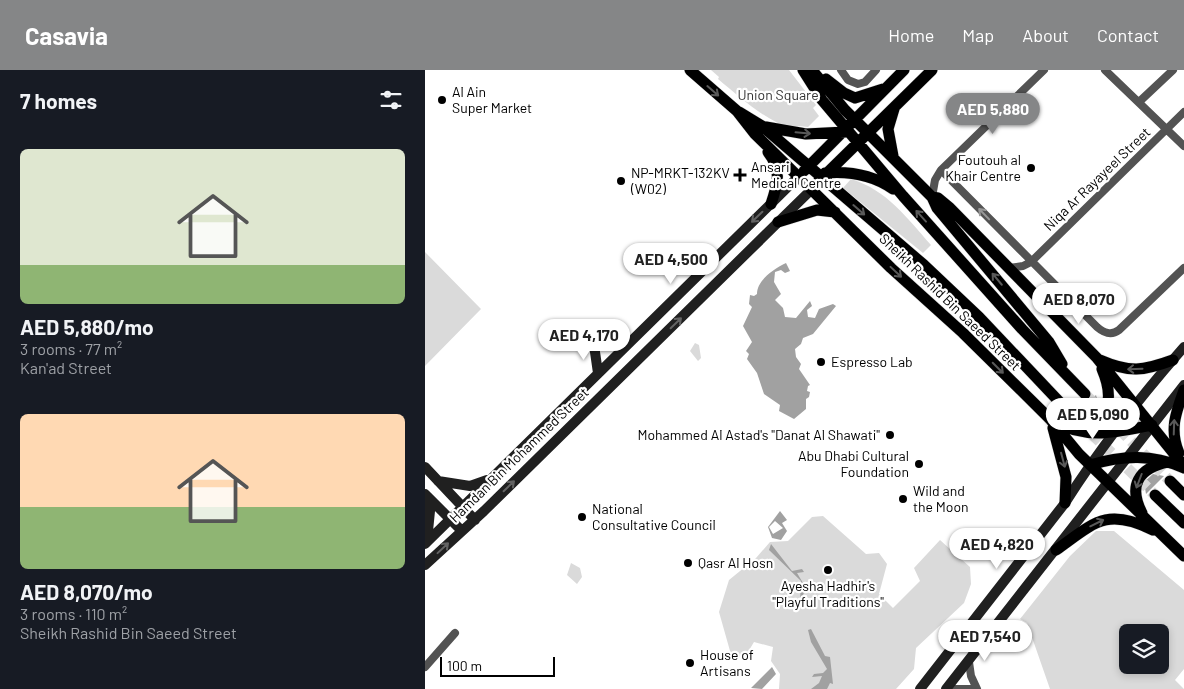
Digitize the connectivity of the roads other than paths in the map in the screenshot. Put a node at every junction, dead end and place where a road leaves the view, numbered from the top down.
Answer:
1 (689, 70) edge
2 (803, 70) edge
3 (813, 70) edge
4 (841, 70) edge
5 (876, 70) edge
6 (904, 70) edge
7 (932, 70) edge
8 (1044, 70) edge
9 (1105, 70) edge
10 (1173, 70) edge
11 (891, 84) junction
12 (1139, 102) junction
13 (896, 105) junction
14 (1184, 112) edge
15 (862, 127) junction
16 (1166, 129) junction
17 (759, 130) junction
18 (846, 131) junction
19 (858, 143) junction
20 (1184, 146) edge
21 (893, 158) junction
22 (941, 170) junction
23 (819, 173) junction
24 (798, 180) junction
25 (812, 188) junction
26 (903, 196) junction
27 (932, 197) junction
28 (771, 204) junction
29 (835, 212) junction
30 (778, 222) junction
31 (1029, 263) junction
32 (1009, 268) junction
33 (1184, 268) edge
34 (1023, 282) junction
35 (594, 345) dead end
36 (1184, 347) edge
37 (1097, 358) junction
38 (1173, 360) junction
39 (598, 373) junction
40 (1067, 374) junction
41 (1184, 385) edge
42 (1184, 390) edge
43 (1085, 394) tunnel mouth
44 (1136, 405) junction
45 (1068, 411) tunnel mouth
46 (1049, 419) junction
47 (1152, 425) junction
48 (1070, 430) junction
49 (1116, 432) junction
50 (1128, 456) junction
51 (1169, 462) junction
52 (1090, 465) junction
53 (1184, 466) edge
54 (425, 467) edge
55 (491, 479) junction
56 (438, 481) junction
57 (1170, 481) tunnel mouth
58 (1108, 482) junction
59 (425, 495) edge
60 (1155, 495) tunnel mouth
61 (1184, 495) edge
62 (1065, 503) junction
63 (462, 507) junction
64 (1145, 518) junction
65 (450, 519) junction
66 (475, 520) junction
67 (1184, 523) edge
68 (462, 531) junction
69 (1160, 534) junction
70 (426, 543) edge
71 (1056, 550) junction
72 (1184, 556) edge
73 (425, 566) edge
74 (455, 632) dead end
75 (969, 662) junction
76 (425, 667) edge
77 (920, 689) edge
78 (948, 689) edge
79 (971, 689) edge
80 (977, 689) edge

1 -> 17 main road, Sheikh Rashid Bin Saeed Street
2 - 18 main road
3 - 11 main road
3 - 15 main road
4 - 5 street
6 - 11 main road, Hamdan Bin Mohammed Street
7 - 13 main road, Hamdan Bin Mohammed Street
8 - 22 street
9 - 12 street
10 - 12 street
11 - 15 main road, Hamdan Bin Mohammed Street
12 - 16 street
13 - 15 main road, Hamdan Bin Mohammed Street
13 - 21 main road
14 - 16 street, Niqa Ar Rayayeel Street
15 - 18 main road, Hamdan Bin Mohammed Street
15 - 19 main road, Hamdan Bin Mohammed Street
15 - 21 main road
16 - 20 street
16 - 31 street, Niqa Ar Rayayeel Street
17 -> 18 main road
17 - 23 main road, Sheikh Rashid Bin Saeed Street
17 - 24 main road, Sheikh Rashid Bin Saeed Street
17 - 28 main road
18 - 19 main road
18 - 23 main road, Hamdan Bin Mohammed Street
19 - 23 main road, Hamdan Bin Mohammed Street
19 - 26 main road
21 - 27 main road
22 - 27 street
31 -> 22 street
23 - 24 main road, Hamdan Bin Mohammed Street
23 - 25 main road, Hamdan Bin Mohammed Street
23 - 26 main road
23 -> 45 main road, Sheikh Rashid Bin Saeed Street
24 - 25 main road, Sheikh Rashid Bin Saeed Street
24 - 28 main road, Hamdan Bin Mohammed Street
25 - 29 main road, Sheikh Rashid Bin Saeed Street
25 - 30 main road, Hamdan Bin Mohammed Street
40 -> 26 main road
27 - 32 main road
40 -> 27 main road
28 -> 39 main road, Hamdan Bin Mohammed Street
29 - 30 main road
29 -> 46 main road, Sheikh Rashid Bin Saeed Street
66 -> 30 main road, Hamdan Bin Mohammed Street
31 - 32 street
31 - 33 street
31 - 34 street, Niqa Ar Rayayeel Street
32 - 34 main road
34 - 37 main road
35 - 39 main road
36 - 38 main road
38 -> 37 main road
37 - 44 main road
37 - 48 main road
38 - 44 main road
39 - 55 main road, Hamdan Bin Mohammed Street
40 - 43 main road
41 - 47 main road
53 -> 42 main road
44 - 47 main road
44 - 49 main road
46 - 48 main road
46 - 52 main road, Sheikh Rashid Bin Saeed Street
46 -> 62 main road
47 - 49 main road
47 - 50 main road
47 - 53 main road
48 - 49 main road
49 - 52 main road
50 - 51 main road
50 - 52 main road
50 - 58 main road
51 - 53 main road
51 -> 64 main road
52 - 58 main road, Sheikh Rashid Bin Saeed Street
52 - 62 main road
54 - 56 main road
55 - 56 main road
55 - 63 main road, Hamdan Bin Mohammed Street
56 - 63 main road
57 - 61 main road
58 - 64 main road, Sheikh Rashid Bin Saeed Street
58 - 71 main road
59 - 65 main road
59 - 70 main road
60 - 67 main road
62 - 77 main road
63 - 65 main road, Hamdan Bin Mohammed Street
63 - 66 main road
64 - 69 main road, Sheikh Rashid Bin Saeed Street
65 - 68 main road
65 - 70 main road, Hamdan Bin Mohammed Street
66 - 68 main road, Hamdan Bin Mohammed Street
73 -> 68 main road, Hamdan Bin Mohammed Street
71 -> 69 main road
69 - 72 main road, Sheikh Rashid Bin Saeed Street
71 - 75 main road
74 - 76 street
75 - 78 main road
75 - 80 street
78 - 79 street

